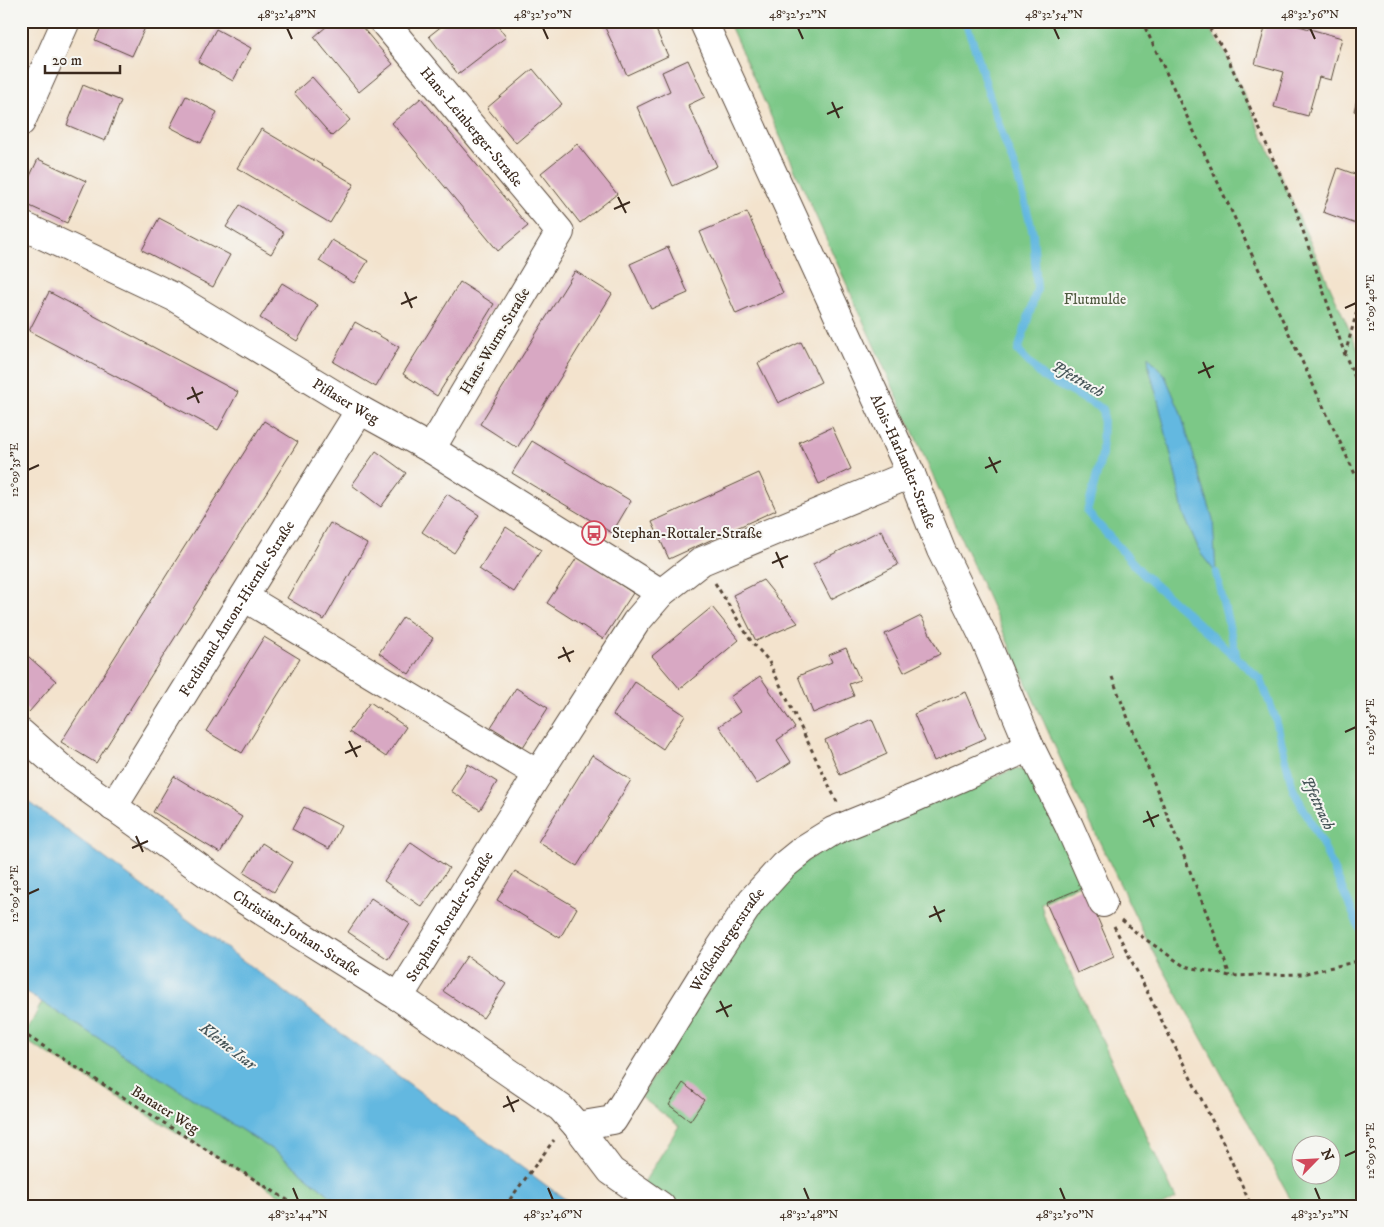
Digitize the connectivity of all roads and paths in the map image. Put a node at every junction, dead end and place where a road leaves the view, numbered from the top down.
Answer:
1 (66, 21) edge
2 (382, 21) edge
3 (704, 21) edge
4 (1142, 21) edge
5 (1205, 21) edge
6 (21, 122) edge
7 (21, 225) edge
8 (560, 232) joint
9 (1363, 290) edge
10 (1345, 355) junction
11 (1363, 395) edge
12 (360, 410) junction
13 (431, 449) junction
14 (911, 474) junction
15 (1363, 491) edge
16 (702, 562) junction
17 (661, 594) junction
18 (244, 597) junction
19 (1112, 677) dead end
20 (21, 733) edge
21 (1030, 746) junction
22 (538, 774) junction
23 (113, 807) junction
24 (849, 825) junction
25 (1103, 903) junction
26 (1361, 961) edge
27 (1230, 976) junction
28 (399, 997) junction
29 (21, 1032) edge
30 (577, 1126) junction
31 (551, 1142) dead end
32 (297, 1206) edge
33 (505, 1206) edge
34 (661, 1206) edge
35 (1251, 1206) edge

1 - 6 street
2 - 8 street, Hans-Leinberger-Straße
3 - 14 street, Alois-Harlander-Straße
4 - 15 path
5 - 10 path
7 - 12 street, Piflaser Weg
8 - 13 street, Hans-Wurm-Straße
9 - 10 path
10 - 11 path
12 - 13 street, Piflaser Weg
12 - 18 street, Ferdinand-Anton-Hiernle-Straße
13 - 17 street, Piflaser Weg
14 - 16 street, Stephan-Rottaler-Straße
14 - 21 street, Alois-Harlander-Straße
16 - 17 street, Stephan-Rottaler-Straße
16 - 24 path
17 - 22 street, Stephan-Rottaler-Straße
18 - 22 street
18 - 23 street, Ferdinand-Anton-Hiernle-Straße
19 - 27 path
20 - 23 street, Christian-Jorhan-Straße
21 - 24 street, Weißenbergerstraße
21 - 25 street, Alois-Harlander-Straße
22 - 28 street, Stephan-Rottaler-Straße
23 - 28 street, Christian-Jorhan-Straße
24 - 30 street, Weißenbergerstraße
25 - 27 path
25 - 35 path
26 - 27 path
28 - 30 street, Christian-Jorhan-Straße
29 - 32 path, Banater Weg
30 - 34 street
31 - 33 path

